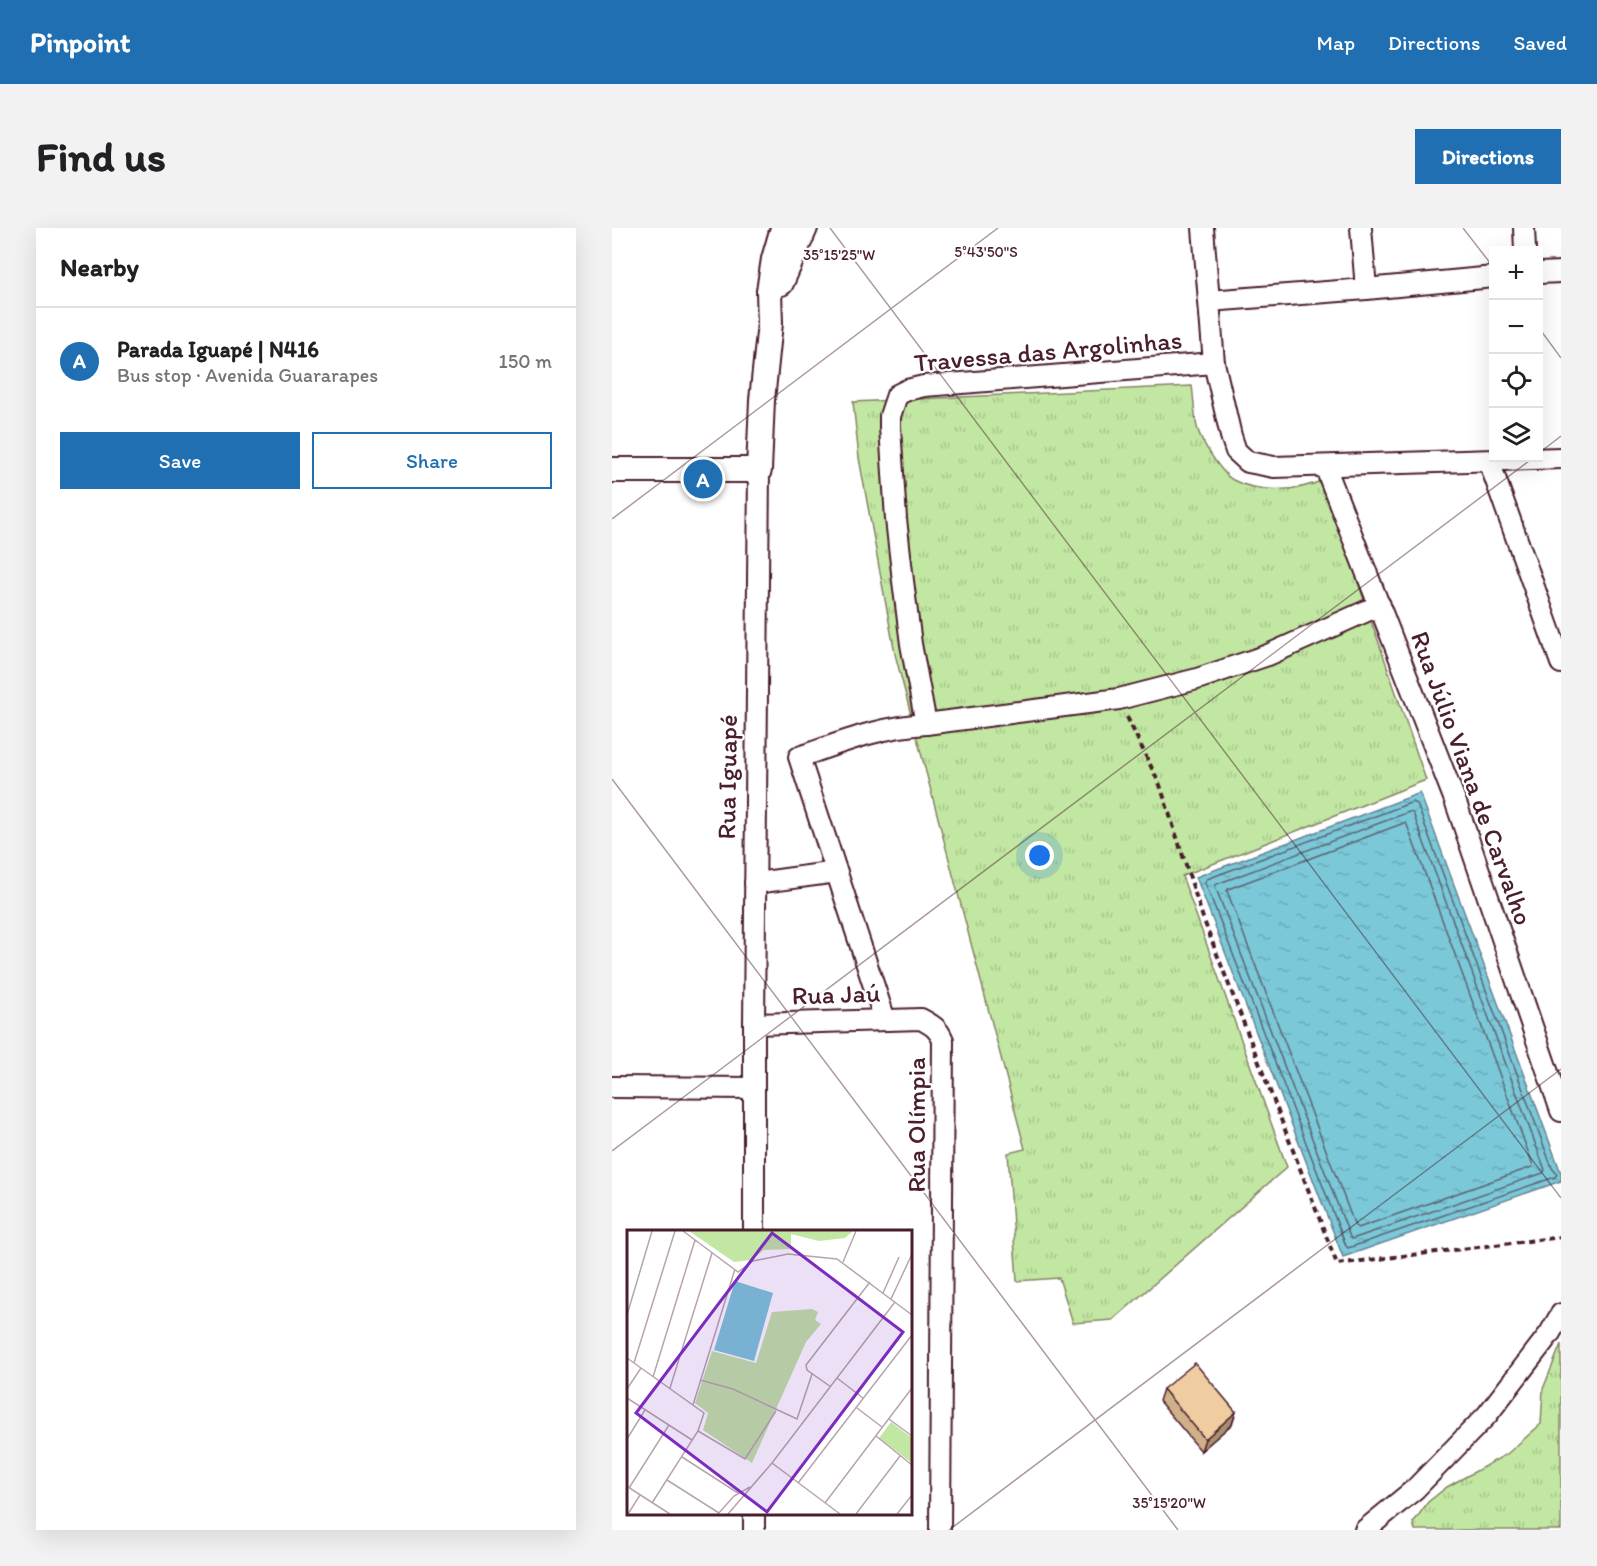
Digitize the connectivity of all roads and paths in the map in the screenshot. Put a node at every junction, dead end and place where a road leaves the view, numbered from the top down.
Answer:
1 (783, 228) edge
2 (805, 228) edge
3 (1203, 228) edge
4 (1361, 228) edge
5 (1524, 228) edge
6 (1525, 246) edge
7 (1561, 272) edge
8 (1543, 273) edge
9 (1489, 278) edge
10 (1366, 290) junction
11 (1209, 301) junction
12 (770, 323) junction
13 (1214, 363) junction
14 (1561, 458) edge
15 (1543, 459) edge
16 (1489, 461) edge
17 (1489, 462) edge
18 (1325, 466) junction
19 (612, 470) edge
20 (759, 470) junction
21 (1380, 605) junction
22 (1561, 663) edge
23 (1119, 699) junction
24 (926, 724) junction
25 (837, 872) junction
26 (755, 883) junction
27 (921, 1019) joint
28 (885, 1020) junction
29 (754, 1024) junction
30 (612, 1087) edge
31 (754, 1088) junction
32 (1561, 1111) edge
33 (754, 1230) edge
34 (1561, 1237) edge
35 (1561, 1314) edge
36 (940, 1530) edge
37 (1365, 1530) edge

1 - 12 street
2 - 12 street
3 - 11 street
4 - 10 street
5 - 6 street
7 - 8 street
9 - 10 street
10 - 11 street
11 - 13 street
12 - 20 street, Rua Iguapé
13 - 18 street
13 - 24 street, Travessa das Argolinhas
14 - 15 street
16 - 18 street
17 - 22 street
18 - 21 street, Rua Júlio Viana de Carvalho
19 - 20 street
20 - 26 street, Rua Iguapé
21 - 23 street
21 - 32 street, Rua Júlio Viana de Carvalho
23 - 24 street
23 - 34 path
24 - 25 street
25 - 26 street
25 - 28 street
26 - 29 street, Rua Iguapé
27 - 28 street, Rua Jaú
27 - 36 street, Rua Olímpia
28 - 29 street, Rua Jaú
29 - 31 street, Rua Iguapé
30 - 31 street
31 - 33 street, Rua Iguapé
35 - 37 street

